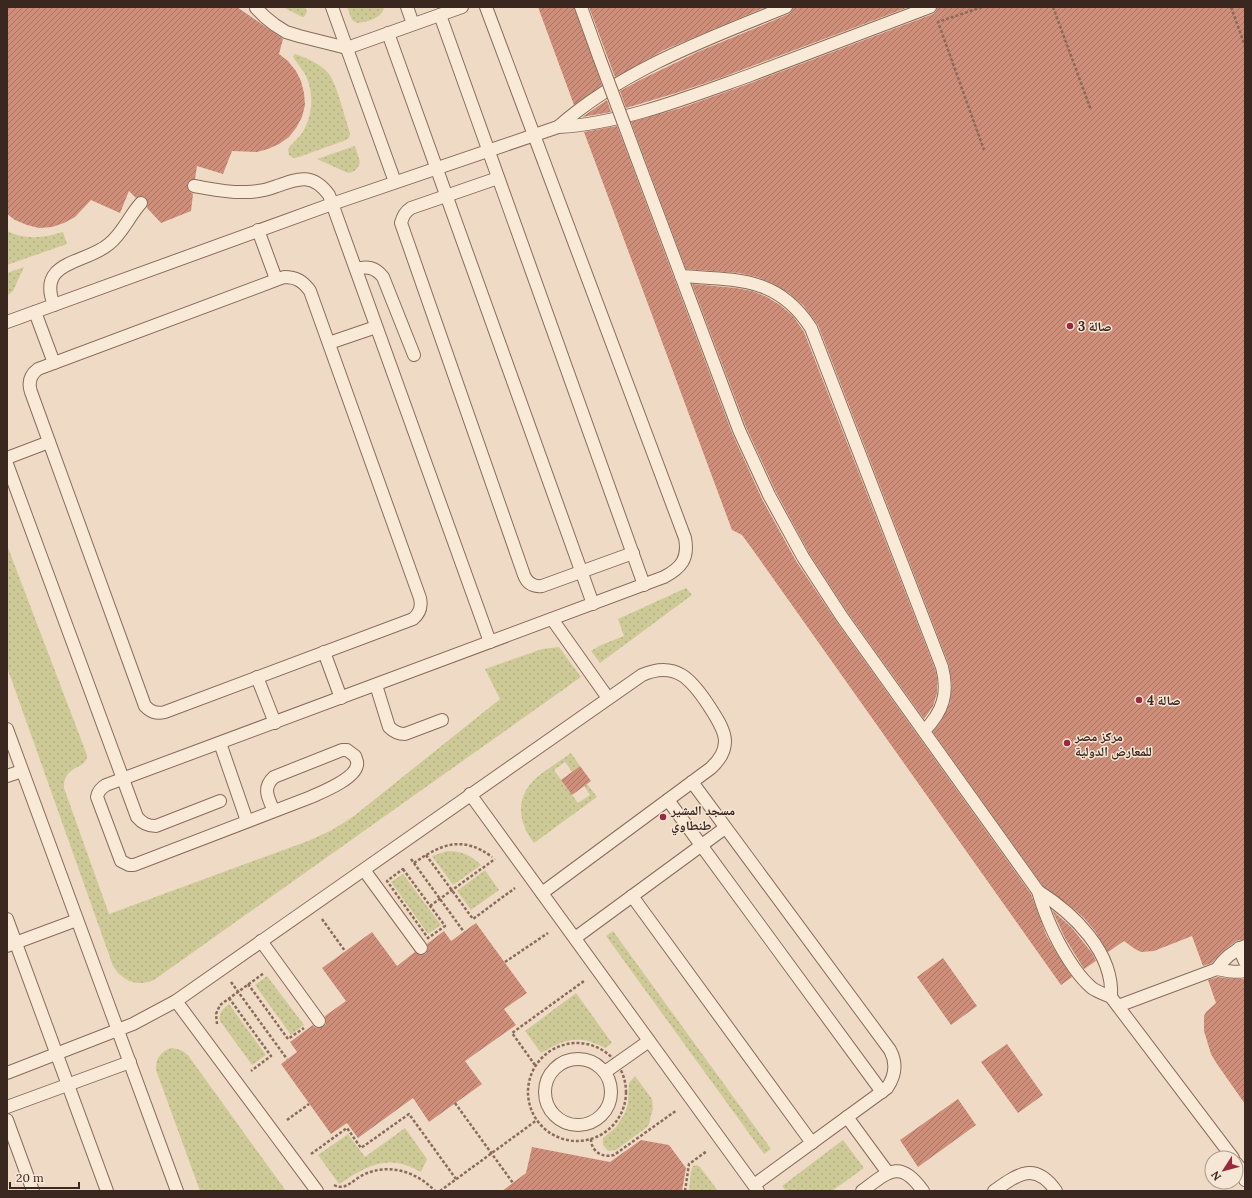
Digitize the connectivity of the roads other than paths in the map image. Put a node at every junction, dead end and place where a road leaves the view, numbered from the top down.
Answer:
1 (332, 7) edge
2 (407, 7) edge
3 (462, 7) edge
4 (486, 7) edge
5 (581, 7) edge
6 (786, 7) edge
7 (930, 7) edge
8 (256, 8) edge
9 (440, 15) junction
10 (413, 24) junction
11 (388, 33) junction
12 (347, 48) junction
13 (558, 126) junction
14 (534, 135) junction
15 (488, 150) junction
16 (437, 168) junction
17 (498, 178) junction
18 (395, 182) junction
19 (194, 186) dead end
20 (446, 196) junction
21 (141, 203) dead end
22 (332, 204) junction
23 (258, 230) junction
24 (356, 269) junction
25 (681, 276) junction
26 (276, 279) junction
27 (54, 305) junction
28 (35, 312) junction
29 (7, 322) edge
30 (376, 327) junction
31 (329, 343) junction
32 (414, 355) dead end
33 (54, 363) junction
34 (49, 442) junction
35 (7, 458) edge
36 (7, 464) edge
37 (633, 553) junction
38 (581, 572) junction
39 (644, 584) junction
40 (593, 604) junction
41 (552, 619) junction
42 (490, 642) junction
43 (324, 652) junction
44 (257, 677) junction
45 (376, 685) junction
46 (341, 698) junction
47 (608, 698) junction
48 (442, 720) dead end
49 (274, 723) junction
50 (7, 729) edge
51 (924, 731) junction
52 (220, 744) junction
53 (22, 771) junction
54 (7, 776) edge
55 (124, 779) junction
56 (692, 782) junction
57 (470, 794) junction
58 (668, 800) junction
59 (220, 801) dead end
60 (274, 811) junction
61 (247, 821) junction
62 (725, 828) junction
63 (701, 845) junction
64 (364, 870) junction
65 (1038, 891) junction
66 (542, 892) junction
67 (632, 896) junction
68 (7, 919) edge
69 (77, 920) junction
70 (575, 938) junction
71 (261, 941) junction
72 (11, 944) edge
73 (1242, 947) edge
74 (421, 948) dead end
75 (1245, 962) edge
76 (1217, 969) junction
77 (1245, 971) edge
78 (176, 1001) junction
79 (1115, 1001) junction
80 (314, 1023) road end
81 (118, 1030) junction
82 (649, 1041) junction
83 (56, 1054) junction
84 (130, 1062) junction
85 (605, 1072) junction
86 (7, 1073) edge
87 (68, 1085) junction
88 (882, 1092) junction
89 (7, 1107) edge
90 (848, 1117) junction
91 (7, 1120) edge
92 (812, 1143) junction
93 (1226, 1150) edge
94 (888, 1173) junction
95 (756, 1188) edge
96 (33, 1191) edge
97 (107, 1191) edge
98 (177, 1191) edge
99 (317, 1191) edge
100 (862, 1191) edge
101 (923, 1191) edge
102 (994, 1191) edge
103 (1056, 1191) edge

1 - 12 lane
2 - 10 lane
3 - 9 lane
4 - 14 lane
5 - 25 lane, bridge
6 - 13 lane
7 - 13 lane
8 - 12 lane
9 - 10 lane
9 - 15 lane
10 - 11 lane
11 - 12 lane
11 - 16 lane
12 - 18 lane
13 - 14 lane
14 - 15 lane
14 - 39 lane
15 - 16 lane
15 - 17 lane
16 - 18 lane
16 - 20 lane
17 - 20 lane
17 - 37 lane
18 - 22 lane
19 - 22 lane
20 - 38 lane
20 - 38 lane
21 - 27 lane
22 - 23 lane
22 - 24 lane
23 - 26 lane
23 - 27 lane
24 - 30 lane
24 - 32 lane
25 - 51 lane
25 - 51 lane
26 - 31 lane
26 - 33 lane
27 - 28 lane
28 - 29 lane
28 - 33 lane
30 - 31 lane
30 - 42 lane
31 - 43 lane
33 - 34 lane
34 - 35 lane
34 - 44 lane
36 - 55 lane
37 - 38 lane
37 - 39 lane
38 - 40 lane
39 - 40 lane
40 - 41 lane
41 - 42 lane
41 - 47 lane
42 - 45 lane
43 - 44 lane
43 - 46 lane
44 - 49 lane
45 - 46 lane
45 - 48 lane
46 - 49 lane
47 - 56 lane
47 - 57 lane
49 - 52 lane
50 - 53 lane
51 - 65 lane
52 - 55 lane
52 - 61 lane
53 - 54 lane
53 - 69 lane
55 - 59 lane
55 - 61 lane
56 - 58 lane
56 - 62 lane
57 - 64 lane
57 - 66 lane
58 - 63 lane
58 - 66 lane
60 - 60 lane
60 - 61 lane
62 - 63 lane
62 - 88 lane
63 - 67 lane
63 - 88 lane
64 - 71 lane
64 - 74 lane
65 - 79 lane
65 - 79 lane
66 - 70 lane
67 - 70 lane
67 - 92 lane
68 - 72 lane
69 - 72 lane
69 - 81 lane
70 - 82 lane
71 - 78 lane
71 - 80 lane
72 - 83 lane
73 - 75 lane
73 - 76 lane
76 - 77 lane
76 - 79 lane
78 - 81 lane
78 - 99 lane
79 - 93 lane
81 - 83 lane
81 - 84 lane
82 - 85 lane
82 - 95 lane
83 - 86 lane
83 - 87 lane
84 - 87 lane
84 - 98 lane
85 - 85 lane
87 - 89 lane
87 - 97 lane
88 - 90 lane
90 - 92 lane
90 - 94 lane
91 - 96 lane
92 - 95 lane
94 - 100 lane
94 - 101 lane
102 - 103 lane

